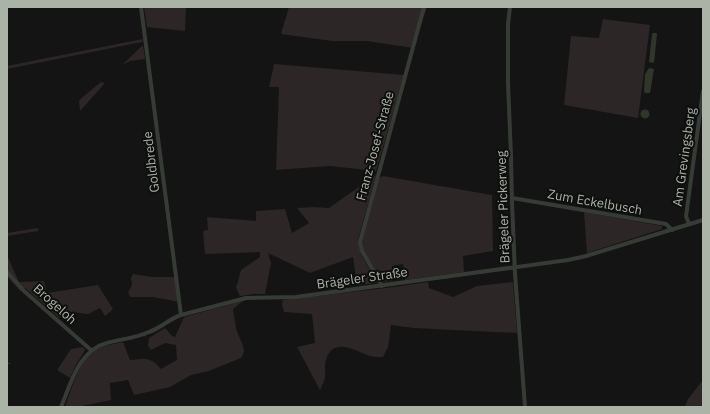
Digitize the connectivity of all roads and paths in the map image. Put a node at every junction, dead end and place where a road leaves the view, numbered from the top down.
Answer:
1 (140, 7) edge
2 (424, 7) edge
3 (510, 7) edge
4 (703, 91) edge
5 (512, 198) junction
6 (703, 220) edge
7 (689, 224) junction
8 (672, 230) junction
9 (515, 268) junction
10 (7, 272) edge
11 (382, 286) junction
12 (181, 315) junction
13 (91, 350) junction
14 (61, 407) edge
15 (525, 407) edge

1 - 12 street, Goldbrede
2 - 11 street, Franz-Josef-Straße
3 - 5 street, Brägeler Pickerweg
4 - 7 street, Am Grevingsberg
5 - 8 street, Zum Eckelbusch
5 - 9 street, Brägeler Pickerweg
6 - 7 street, Brägeler Straße
7 - 8 street, Brägeler Straße
8 - 9 street, Brägeler Straße
9 - 11 street, Brägeler Straße
9 - 15 street, Brägeler Pickerweg
10 - 13 street, Brogeloh
11 - 12 street, Brägeler Straße
12 - 13 street, Brägeler Straße
13 - 14 street

